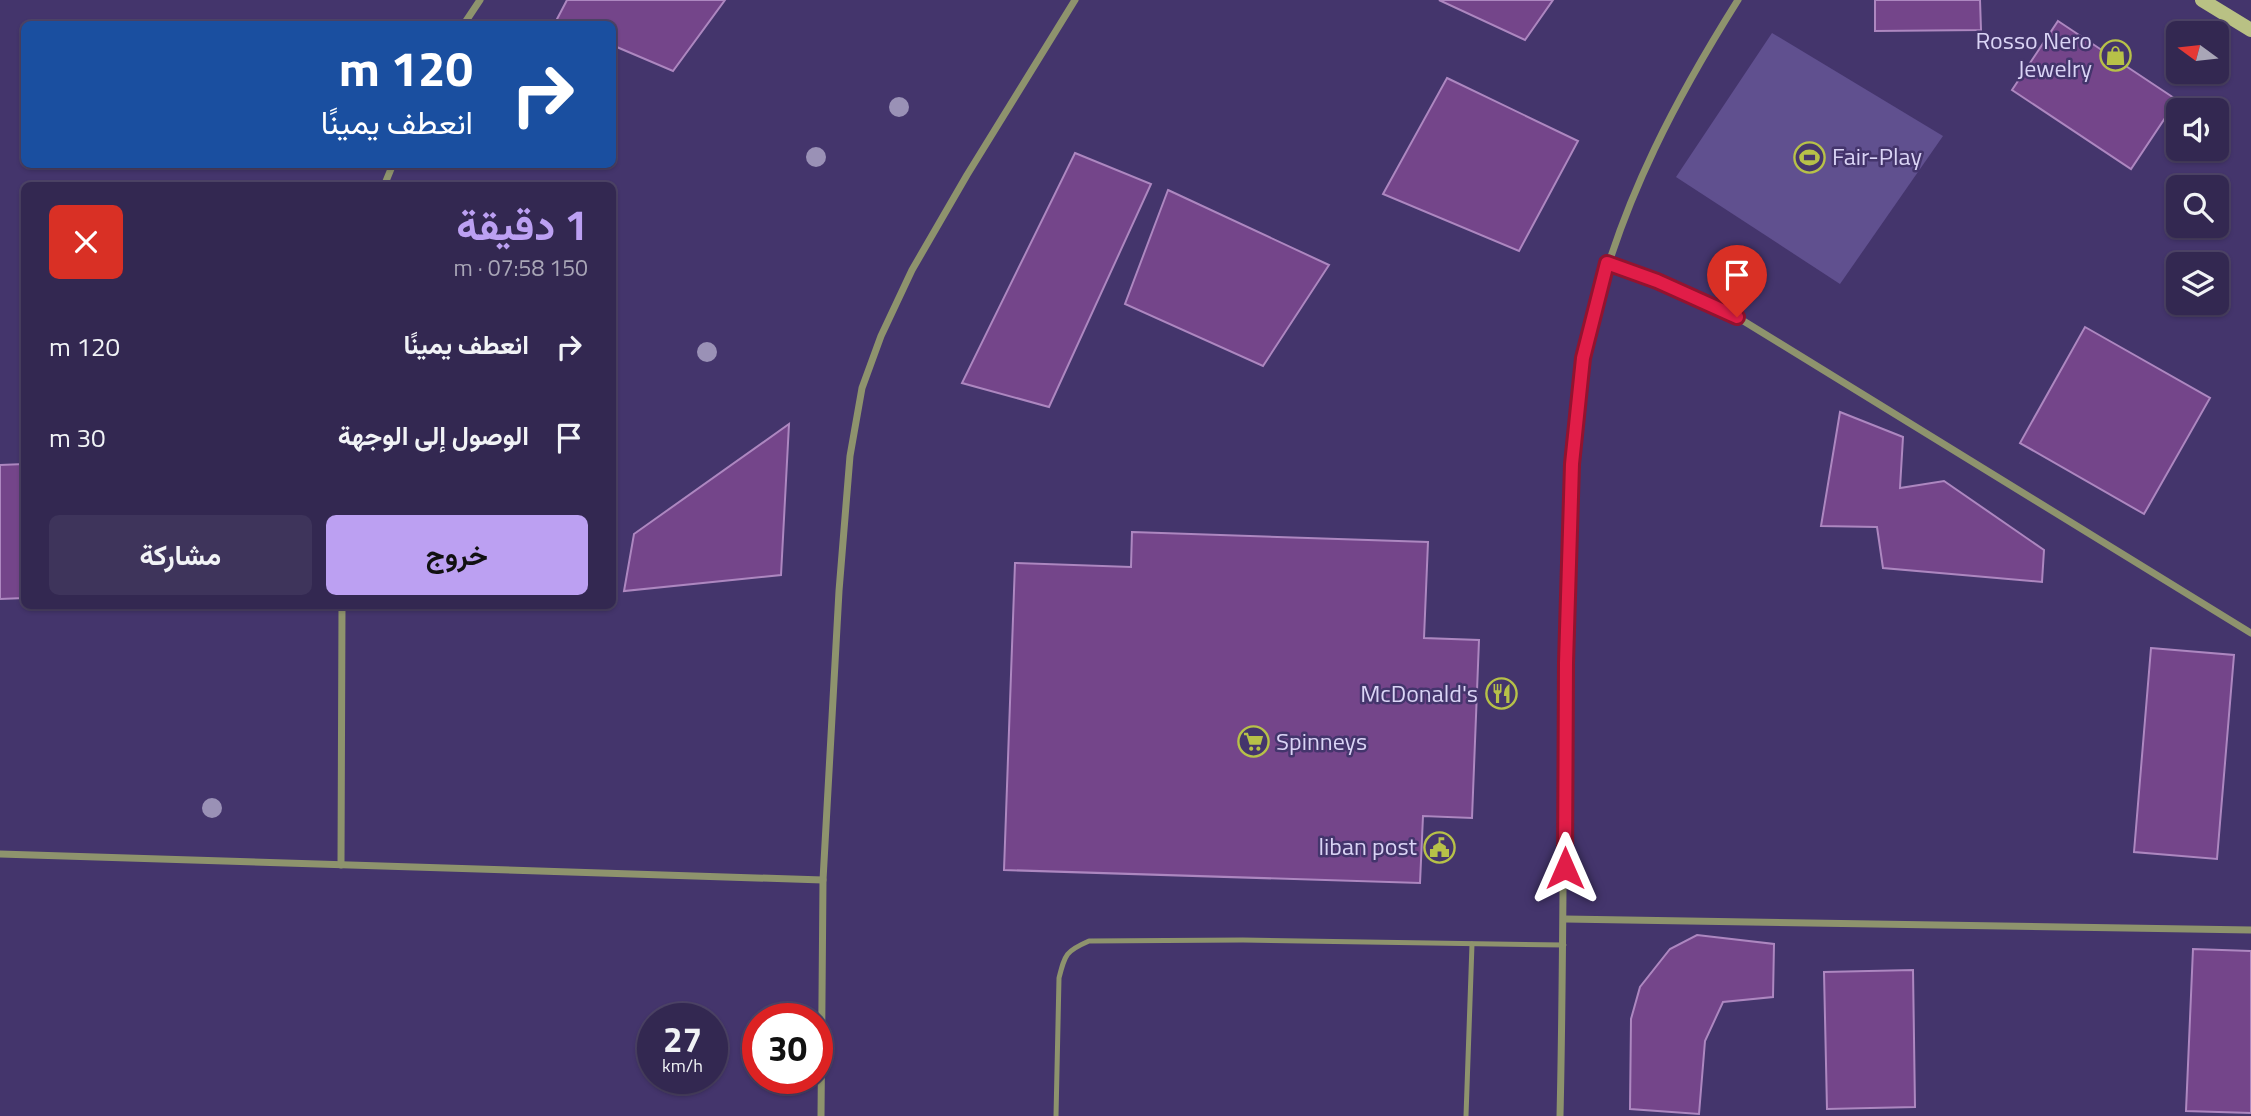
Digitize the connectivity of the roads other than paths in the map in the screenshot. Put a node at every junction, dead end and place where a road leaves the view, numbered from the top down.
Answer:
1 (480, 0) edge
2 (1075, 0) edge
3 (1738, 0) edge
4 (2202, 0) edge
5 (466, 21) edge
6 (2251, 30) edge
7 (1607, 263) junction
8 (342, 609) edge
9 (2251, 633) edge
10 (0, 855) edge
11 (341, 865) junction
12 (822, 880) junction
13 (1565, 919) junction
14 (2251, 930) edge
15 (1472, 944) junction
16 (1564, 945) junction
17 (821, 1116) edge
18 (1056, 1116) edge
19 (1466, 1116) edge
20 (1560, 1116) edge

1 - 5 street
2 - 12 street
3 - 7 street
4 - 6 street
7 - 9 street
7 - 13 street
8 - 11 street
10 - 11 street
11 - 12 street
12 - 17 street
13 - 14 street
13 - 16 street
15 - 16 lane
15 - 18 lane
15 - 19 lane
16 - 20 street

